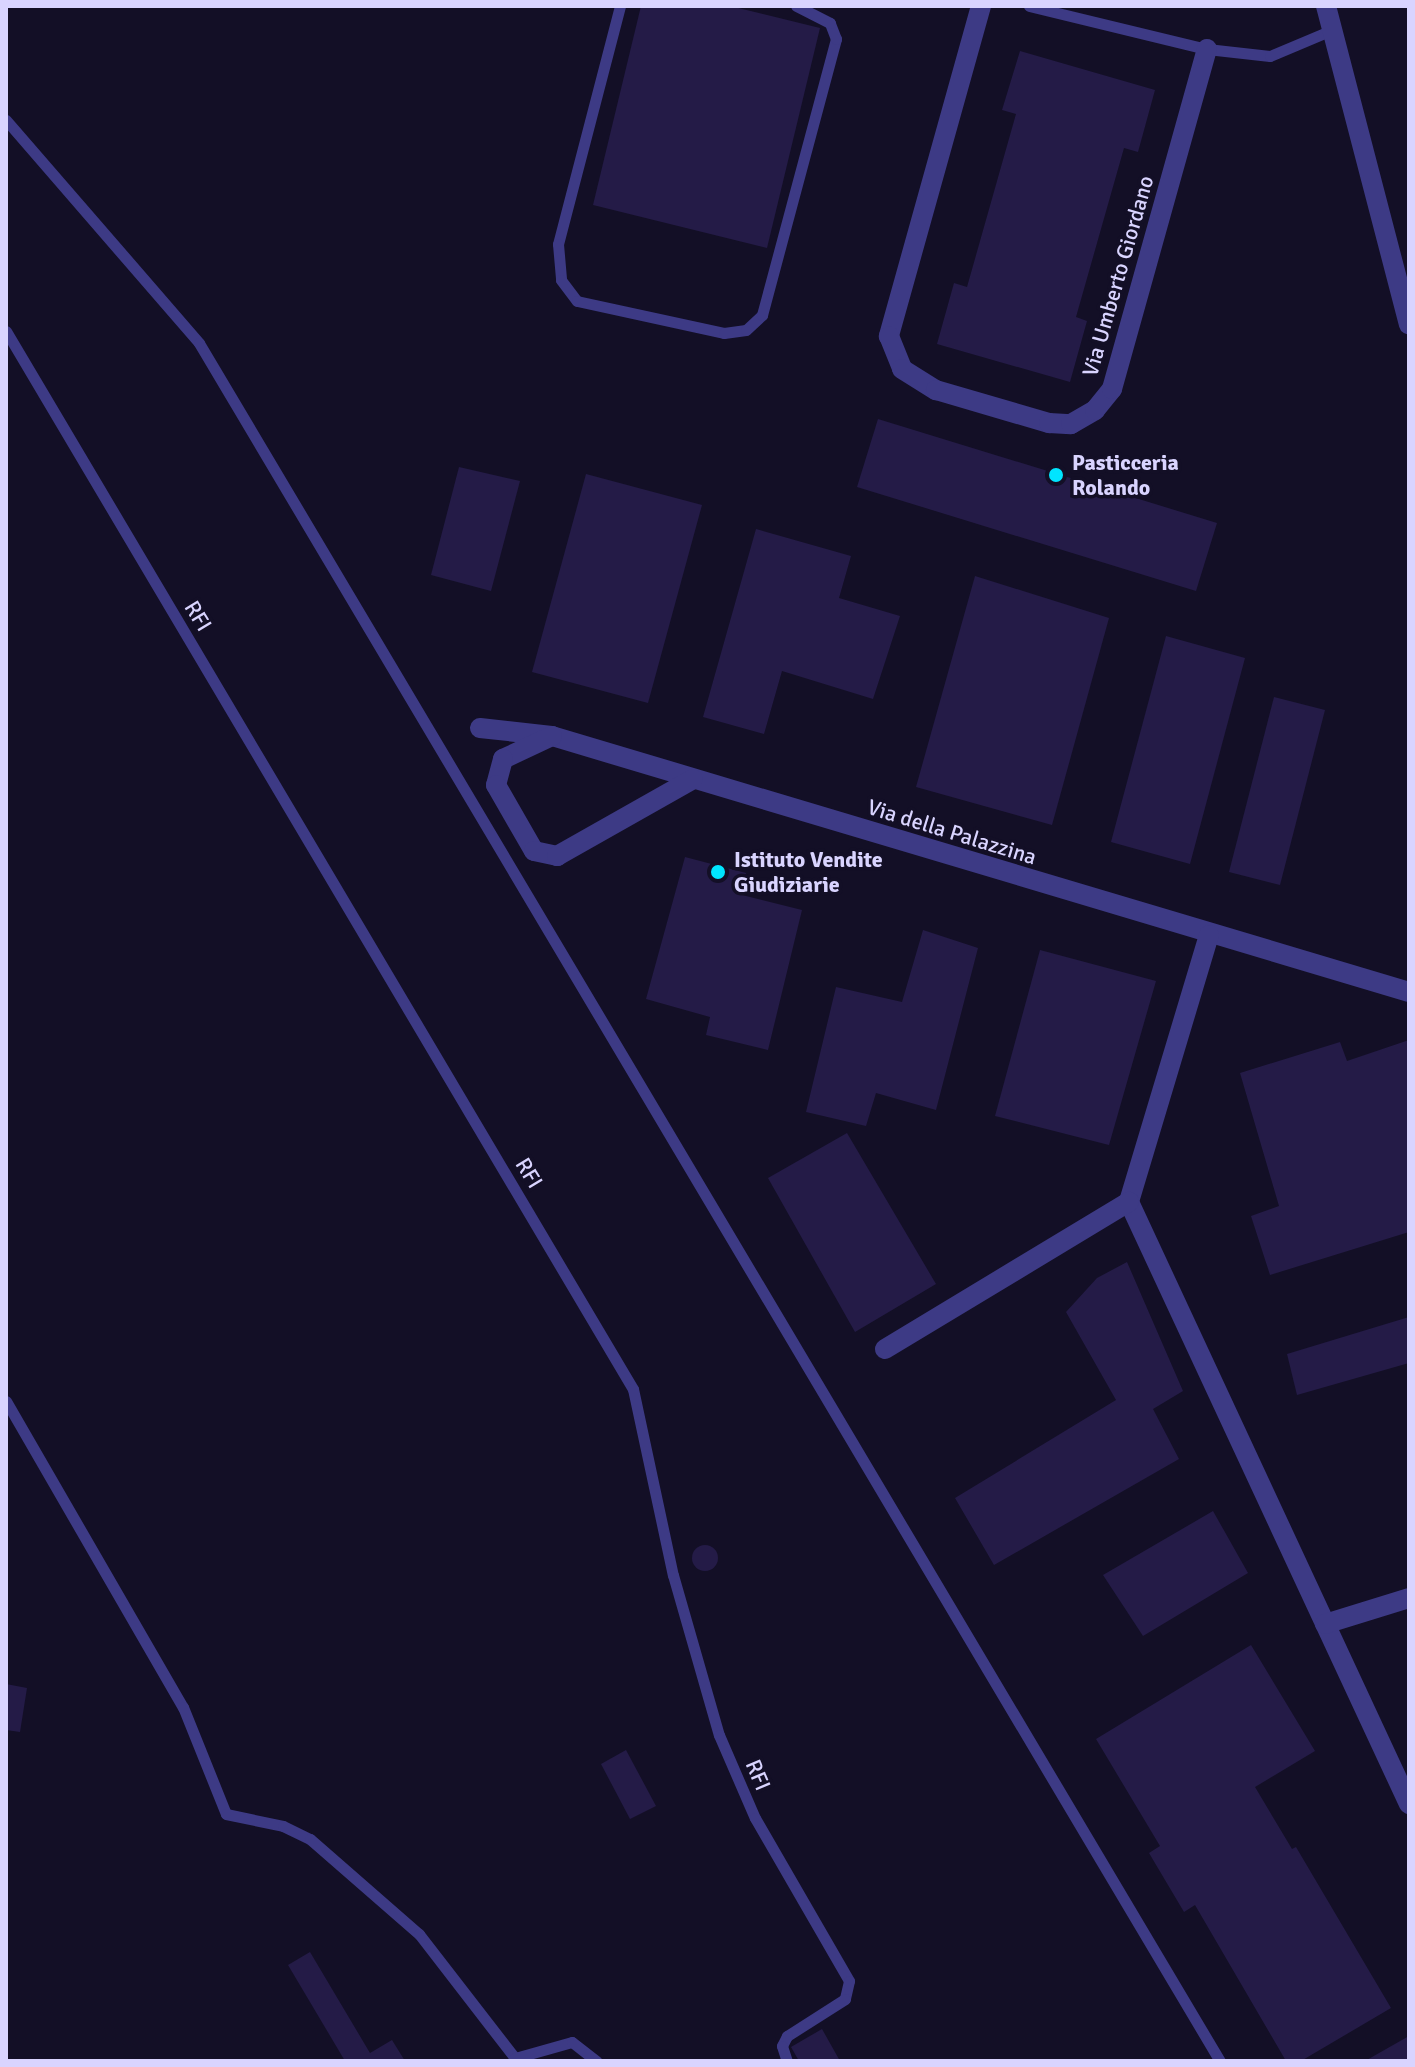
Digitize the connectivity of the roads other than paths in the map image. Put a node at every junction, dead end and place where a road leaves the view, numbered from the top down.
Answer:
1 (620, 6) edge
2 (796, 6) edge
3 (981, 6) edge
4 (1029, 6) edge
5 (1326, 6) edge
6 (1332, 30) junction
7 (1207, 49) junction
8 (6, 120) edge
9 (1409, 324) edge
10 (6, 331) edge
11 (480, 728) dead end
12 (552, 736) junction
13 (693, 779) junction
14 (1209, 935) junction
15 (1409, 992) edge
16 (1129, 1202) junction
17 (885, 1349) dead end
18 (6, 1401) edge
19 (1409, 1598) edge
20 (1325, 1624) junction
21 (1409, 1804) edge
22 (596, 2061) edge
23 (787, 2061) edge
24 (1220, 2061) edge

1 - 2 lane
3 - 7 street, Via Umberto Giordano
4 - 7 lane
5 - 6 street
6 - 7 lane
6 - 9 street
8 - 24 lane
10 - 23 lane, RFI
11 - 12 street, Via della Palazzina
12 - 13 street, Via della Palazzina
12 - 13 street
13 - 14 street, Via della Palazzina
14 - 15 street, Via della Palazzina
14 - 16 street
16 - 17 street
16 - 20 street
18 - 22 lane
19 - 20 street
20 - 21 street

